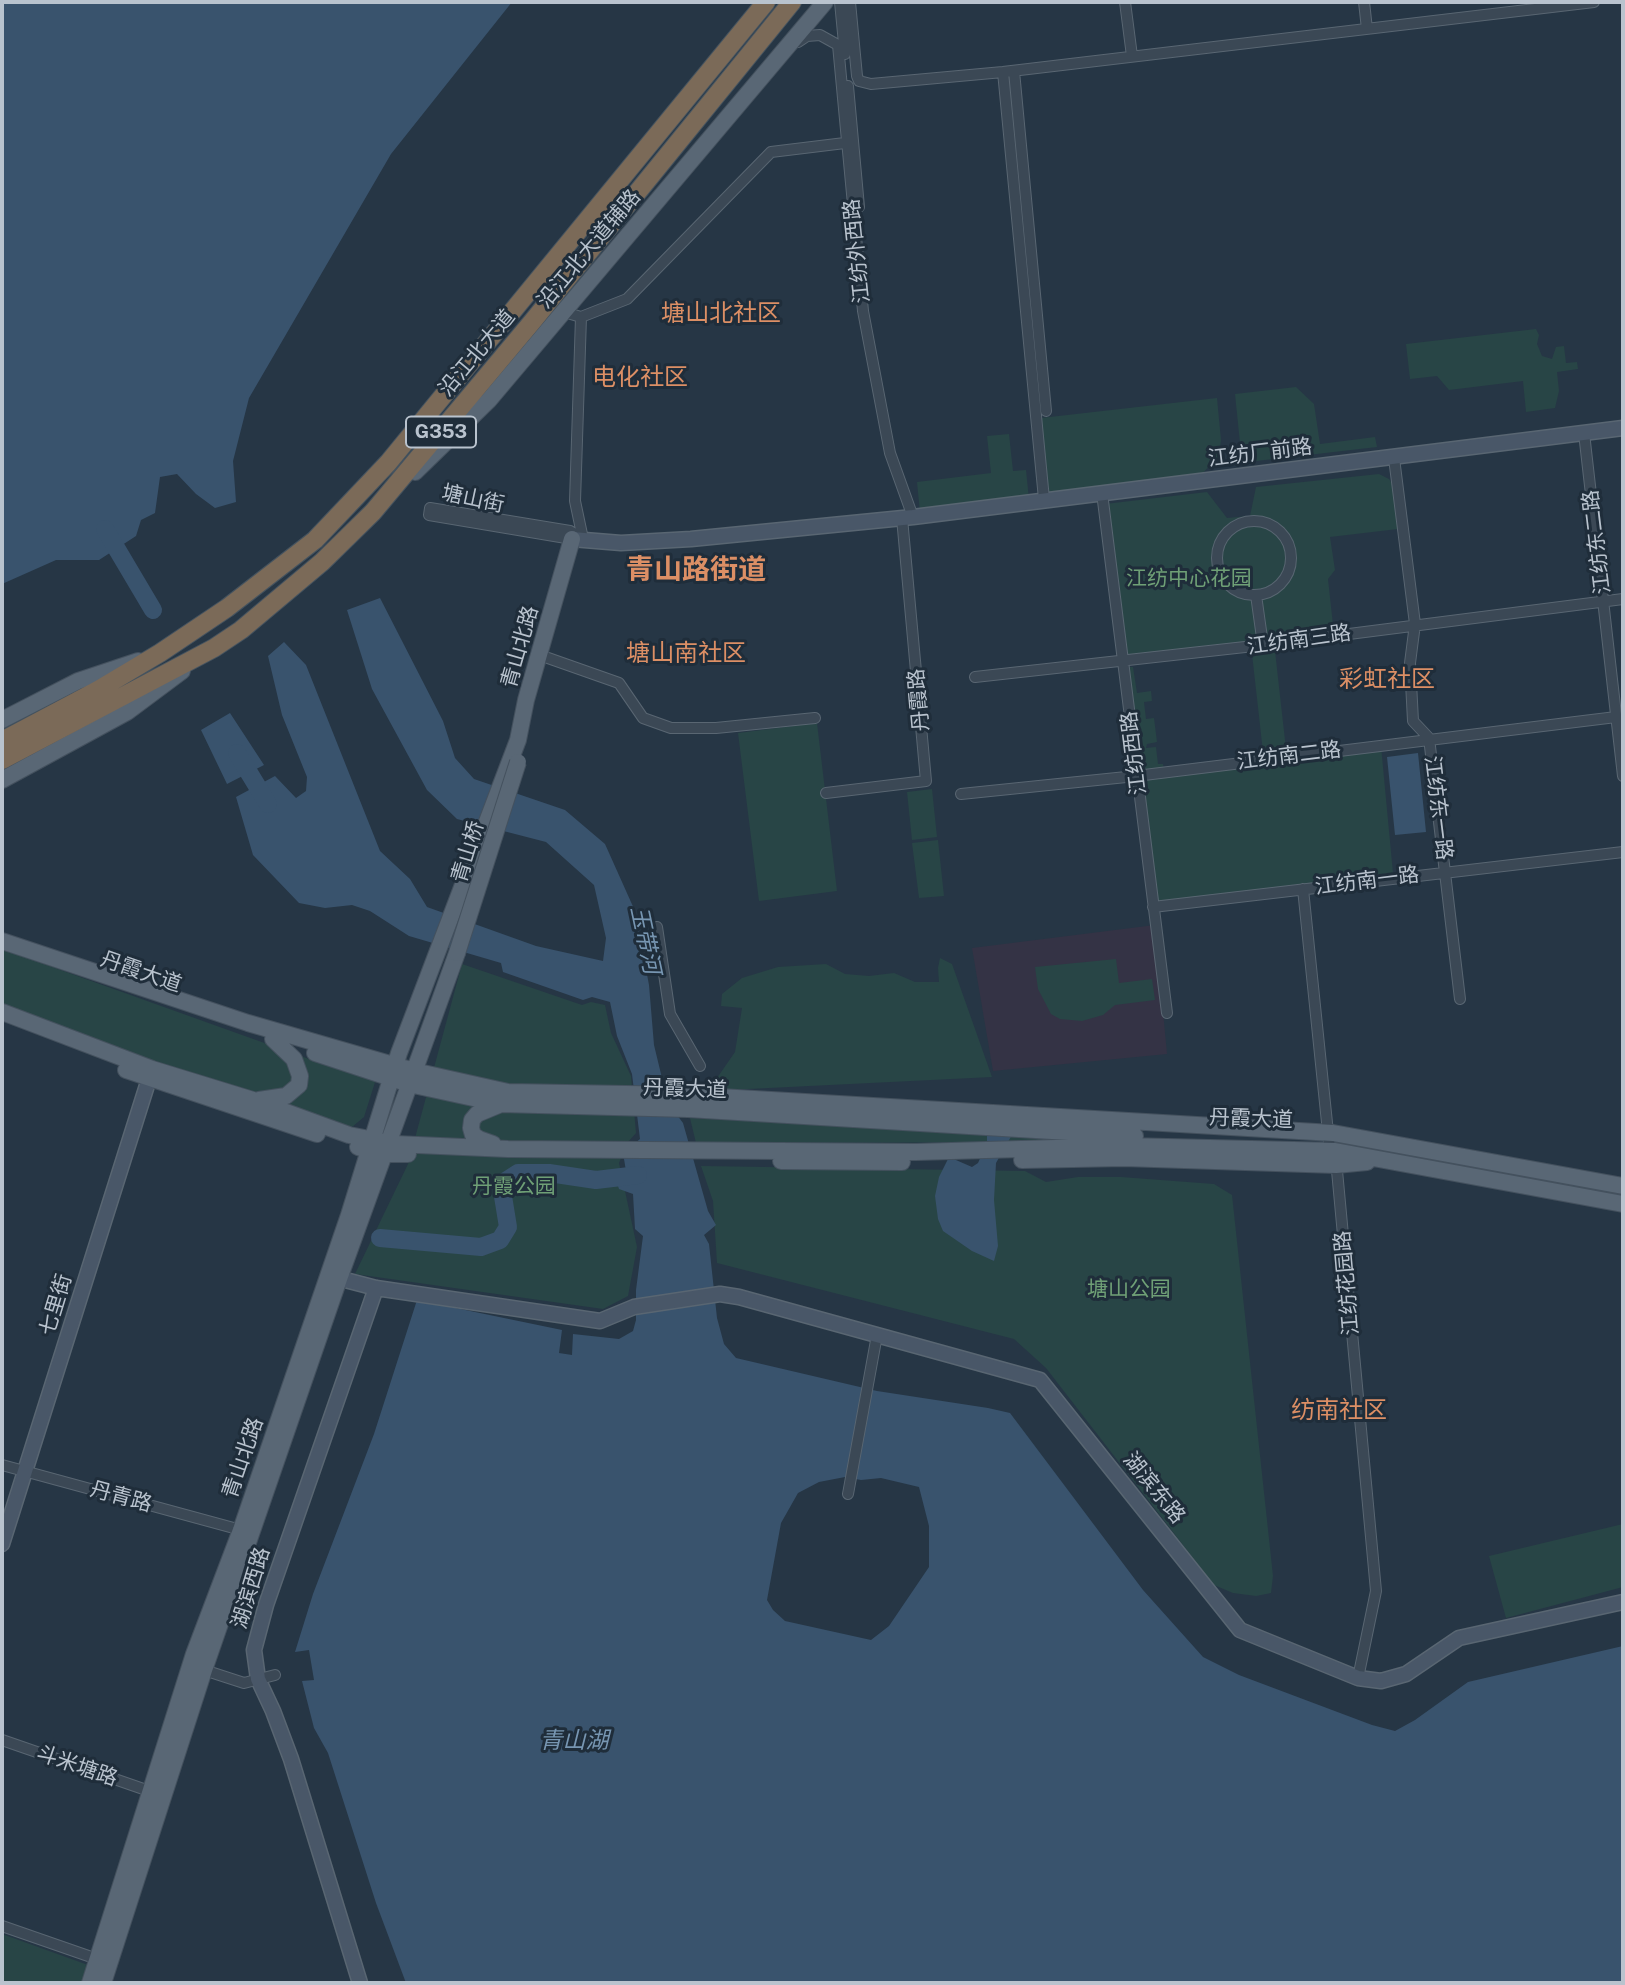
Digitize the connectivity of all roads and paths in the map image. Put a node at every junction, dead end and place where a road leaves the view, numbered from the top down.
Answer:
1 (766, 2) edge
2 (792, 2) edge
3 (825, 2) edge
4 (841, 2) edge
5 (850, 2) edge
6 (1125, 2) edge
7 (1364, 2) edge
8 (1594, 2) edge
9 (1367, 29) junction
10 (780, 54) junction
11 (1132, 57) junction
12 (1009, 71) junction
13 (850, 142) junction
14 (564, 312) junction
15 (580, 317) junction
16 (1046, 411) dead end
17 (1623, 428) edge
18 (1584, 433) junction
19 (1394, 458) junction
20 (1102, 493) junction
21 (1044, 499) junction
22 (373, 512) junction
23 (911, 517) junction
24 (578, 539) junction
25 (1256, 595) junction
26 (1623, 598) edge
27 (1604, 601) junction
28 (1415, 624) junction
29 (1263, 645) junction
30 (214, 648) junction
31 (160, 653) junction
32 (548, 658) junction
33 (1122, 662) junction
34 (975, 677) dead end
35 (1616, 717) junction
36 (815, 718) dead end
37 (2, 720) edge
38 (1429, 738) junction
39 (2, 741) edge
40 (2, 760) edge
41 (513, 764) junction
42 (1136, 776) junction
43 (1623, 776) edge
44 (2, 780) edge
45 (827, 793) dead end
46 (961, 793) dead end
47 (1623, 852) edge
48 (1446, 871) junction
49 (1304, 889) junction
50 (1153, 907) junction
51 (657, 927) dead end
52 (2, 943) edge
53 (438, 948) joint
54 (457, 953) joint
55 (1460, 999) dead end
56 (2, 1012) edge
57 (1167, 1013) dead end
58 (2, 1021) edge
59 (408, 1030) junction
60 (426, 1035) junction
61 (273, 1039) junction
62 (335, 1048) junction
63 (701, 1066) dead end
64 (393, 1072) junction
65 (412, 1078) junction
66 (149, 1079) junction
67 (474, 1085) junction
68 (253, 1100) junction
69 (613, 1101) junction
70 (501, 1104) junction
71 (333, 1139) junction
72 (378, 1147) junction
73 (1332, 1148) junction
74 (508, 1149) junction
75 (624, 1152) junction
76 (1391, 1152) junction
77 (416, 1155) junction
78 (1623, 1186) edge
79 (364, 1190) junction
80 (1623, 1204) edge
81 (333, 1277) junction
82 (376, 1288) junction
83 (877, 1335) junction
84 (2, 1465) edge
85 (26, 1472) junction
86 (848, 1494) dead end
87 (241, 1530) junction
88 (2, 1544) edge
89 (1623, 1602) edge
90 (204, 1670) junction
91 (275, 1675) dead end
92 (1358, 1678) junction
93 (258, 1679) junction
94 (2, 1741) edge
95 (152, 1792) junction
96 (2, 1926) edge
97 (97, 1959) junction
98 (90, 1983) edge
99 (103, 1983) edge
100 (360, 1983) edge

1 - 31 highway, 沿江北大道 / G353
2 - 22 highway, 沿江北大道 / G353
3 - 10 main road, 沿江北大道辅路
4 - 13 street, 江纺外西路
5 - 12 street
6 - 11 street
7 - 9 street
8 - 9 street
9 - 11 street
10 - 13 street, 江纺外西路
10 - 14 main road, 沿江北大道辅路
11 - 12 street
12 - 16 street
12 - 21 street
13 - 15 street
13 - 23 street, 江纺外西路
14 - 15 street
14 - 22 main road, 沿江北大道辅路
15 - 24 street
17 - 18 street, 江纺厂前路
18 - 19 street, 江纺厂前路
18 - 27 street, 江纺东二路
19 - 20 street, 江纺厂前路
19 - 28 street, 江纺东一路
20 - 21 street, 江纺厂前路
20 - 33 street, 江纺西路
21 - 23 street, 江纺厂前路
22 - 30 highway, 沿江北大道 / G353
23 - 24 street, 塘山街
23 - 45 street, 丹霞路
24 - 24 street, 塘山街
24 - 32 main road, 青山北路
24 - 41 main road, 青山北路
25 - 25 street
25 - 29 street
26 - 27 street, 江纺南三路
27 - 28 street, 江纺南三路
27 - 35 street, 江纺东二路
28 - 29 street, 江纺南三路
28 - 38 street, 江纺东一路
29 - 33 street, 江纺南三路
30 - 40 highway, 沿江北大道 / G353
30 - 44 main road
31 - 37 main road
31 - 39 highway, 沿江北大道 / G353
32 - 36 street
32 - 41 main road, 青山北路
33 - 34 street, 江纺南三路
33 - 42 street, 江纺西路
35 - 38 street, 江纺南二路
35 - 43 street, 江纺东二路
38 - 42 street, 江纺南二路
38 - 48 street, 江纺东一路
41 - 53 main road, 青山桥
41 - 54 main road, 青山桥, bridge
42 - 46 street, 江纺南二路
42 - 50 street, 江纺西路
47 - 48 street, 江纺南一路
48 - 49 street, 江纺南一路
48 - 55 street, 江纺东一路
49 - 50 street, 江纺南一路
49 - 73 street, 江纺花园路
50 - 57 street, 江纺西路
51 - 63 street
52 - 61 main road, 丹霞大道
52 - 62 main road, 丹霞大道
53 - 59 main road, 青山北路
54 - 60 main road, 青山北路
56 - 68 main road, 丹霞大道
58 - 66 main road, 丹霞大道
59 - 62 main road
59 - 64 main road, 青山北路
60 - 65 main road, 青山北路
60 - 67 main road
61 - 64 main road, 丹霞大道
61 - 68 main road
62 - 64 main road, 丹霞大道
64 - 65 main road, 丹霞大道
64 - 72 main road, 青山北路
65 - 67 main road, 丹霞大道
65 - 70 main road, 丹霞大道
65 - 72 main road, 青山北路
66 - 71 main road, 丹霞大道
66 - 85 street, 七里街
67 - 69 main road, 丹霞大道
68 - 72 main road, 丹霞大道
69 - 70 main road, 丹霞大道
69 - 73 main road, 丹霞大道
70 - 74 main road
71 - 72 main road, 丹霞大道
71 - 79 main road
72 - 74 main road, 丹霞大道
72 - 77 main road, 丹霞大道
72 - 79 main road, 青山北路
73 - 75 main road, 丹霞大道
73 - 76 main road, 丹霞大道
73 - 76 main road, 丹霞大道
73 - 92 street, 江纺花园路
74 - 75 main road, 丹霞大道
75 - 77 main road, 丹霞大道
76 - 78 main road, 丹霞大道
76 - 80 main road, 丹霞大道
77 - 79 main road
79 - 81 main road, 青山北路
81 - 82 street
81 - 87 main road, 青山北路
81 - 90 main road, 青山北路
82 - 83 street, 湖滨东路
82 - 93 street, 湖滨西路
83 - 86 street
83 - 92 street, 湖滨东路
84 - 85 street, 丹青路
85 - 87 street, 丹青路
85 - 88 street, 七里街
87 - 95 main road, 青山北路
89 - 92 street, 湖滨东路
90 - 93 street
90 - 99 main road, 青山北路
91 - 93 street
93 - 100 street, 湖滨西路
94 - 95 street, 斗米塘路
95 - 97 main road, 青山北路
96 - 97 street
97 - 98 main road, 青山北路

